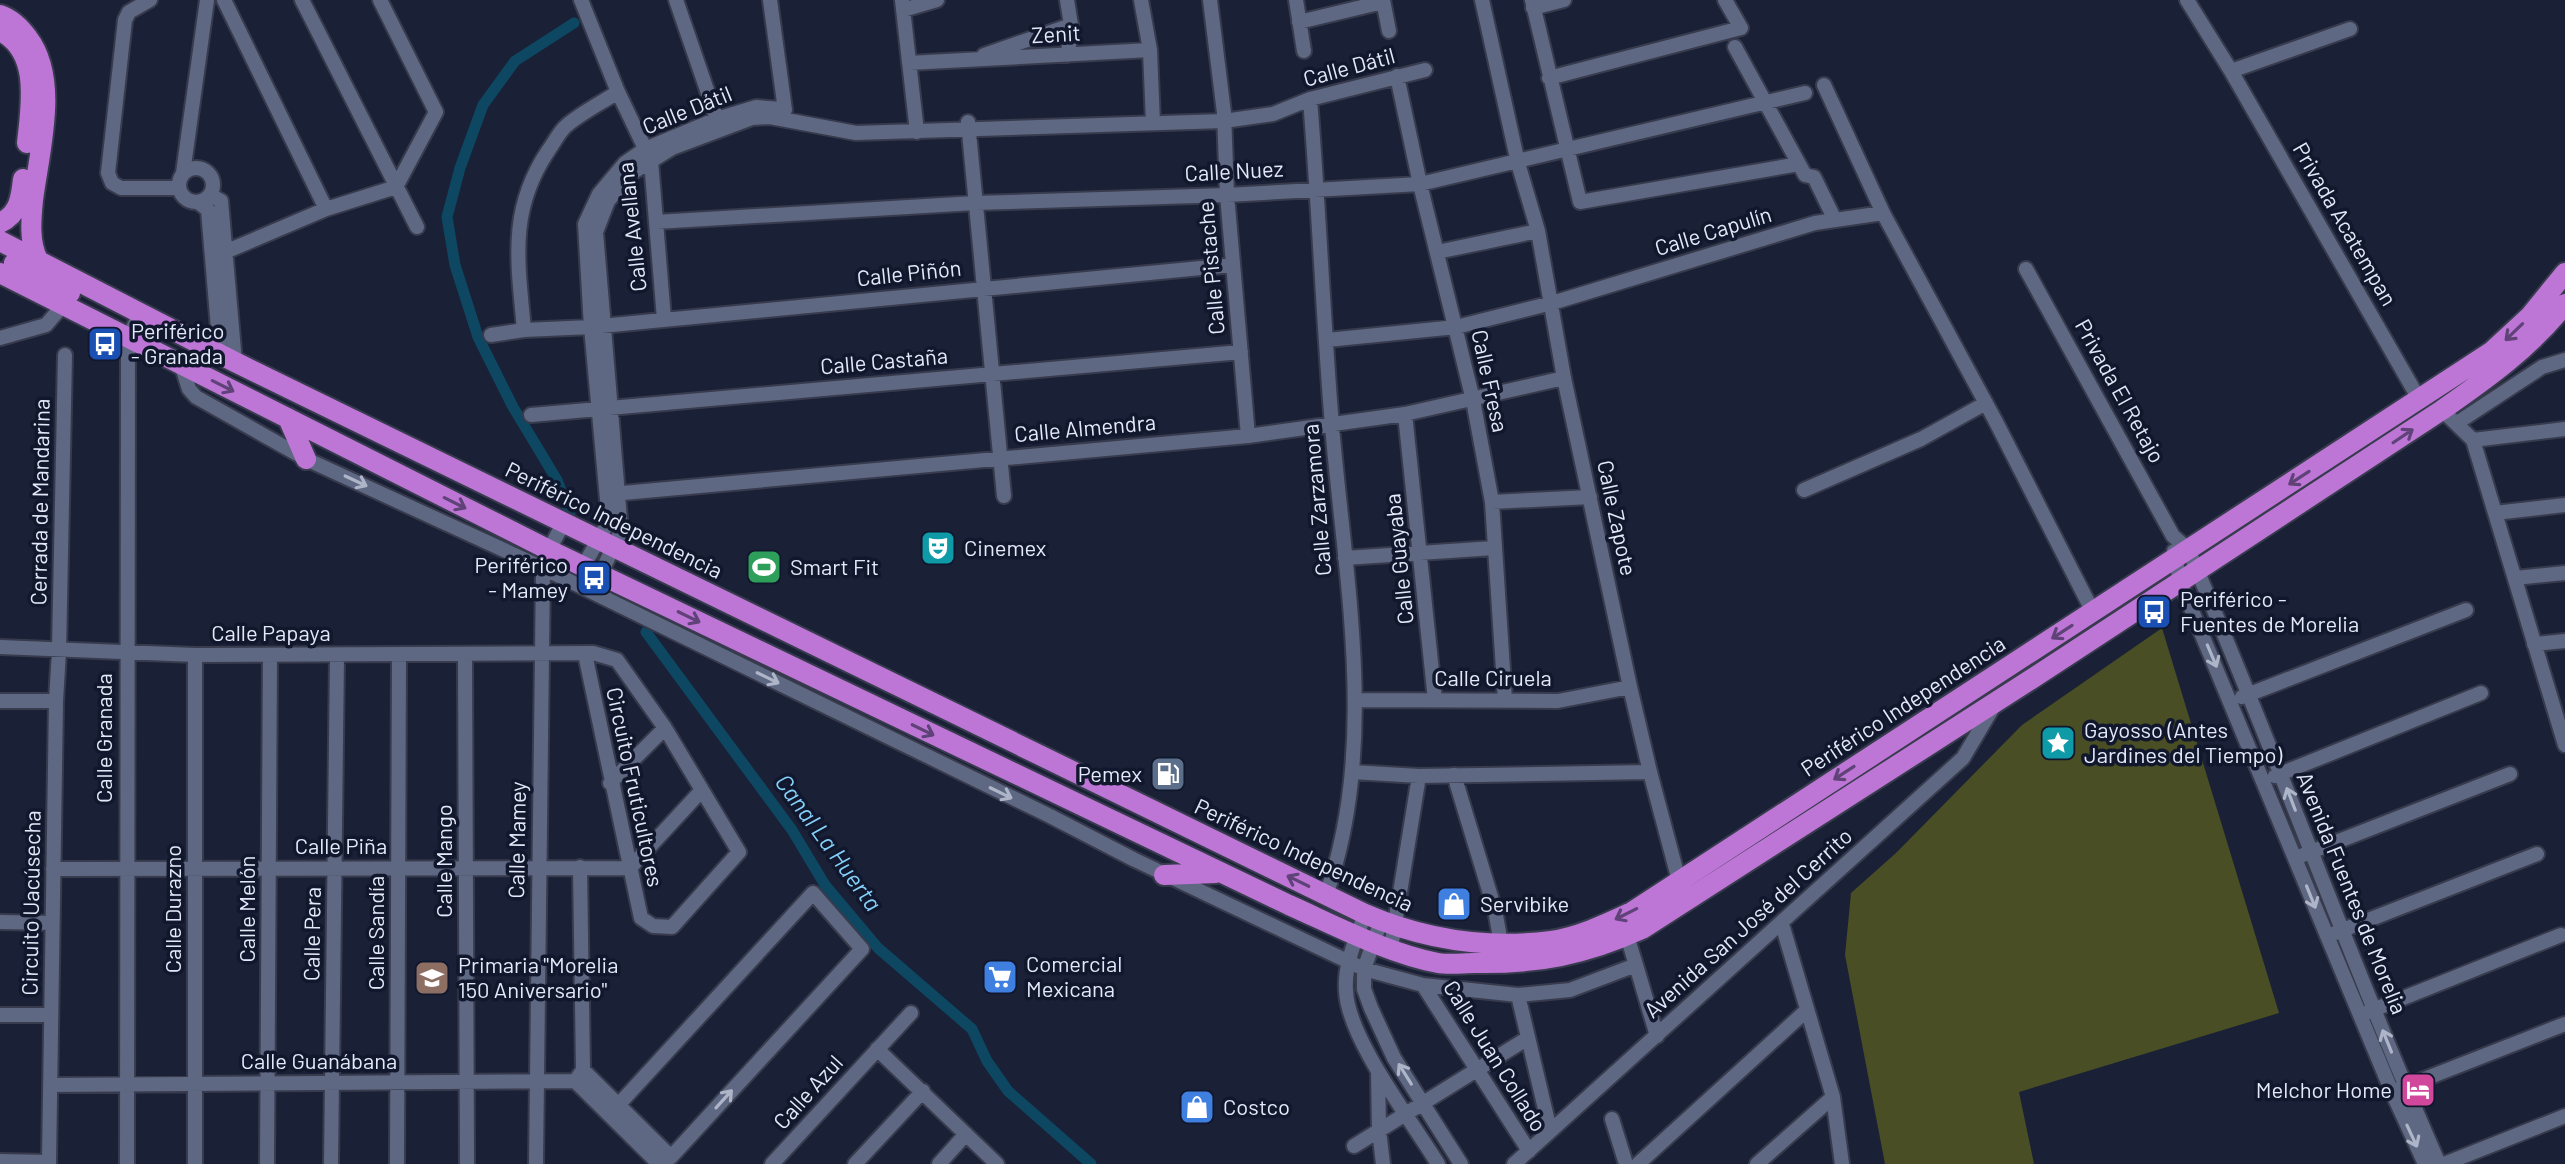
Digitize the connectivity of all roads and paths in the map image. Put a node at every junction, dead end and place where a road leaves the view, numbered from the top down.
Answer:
1 (150, 0) edge
2 (207, 0) edge
3 (224, 0) edge
4 (302, 0) edge
5 (380, 0) edge
6 (581, 0) edge
7 (676, 0) edge
8 (770, 0) edge
9 (937, 0) edge
10 (1067, 0) edge
11 (1141, 0) edge
12 (1210, 0) edge
13 (1296, 0) edge
14 (1482, 0) edge
15 (1564, 0) edge
16 (1725, 0) edge
17 (2187, 0) edge
18 (1383, 1) edge
19 (1532, 4) edge
20 (903, 5) edge
21 (0, 15) edge
22 (1299, 22) junction
23 (1071, 25) junction
24 (2350, 29) dead end
25 (0, 31) edge
26 (1389, 31) dead end
27 (1735, 47) dead end
28 (1150, 50) junction
29 (1304, 51) dead end
30 (1068, 55) junction
31 (965, 61) junction
32 (909, 63) junction
33 (1425, 70) dead end
34 (2231, 71) junction
35 (1397, 76) junction
36 (1549, 78) junction
37 (1824, 85) dead end
38 (618, 92) junction
39 (1805, 93) dead end
40 (1310, 99) junction
41 (1766, 104) junction
42 (785, 110) junction
43 (1228, 117) junction
44 (1153, 120) junction
45 (719, 125) junction
46 (968, 126) junction
47 (916, 128) junction
48 (1567, 150) junction
49 (648, 155) junction
50 (1518, 163) junction
51 (1799, 164) junction
52 (180, 180) junction
53 (1420, 184) junction
54 (396, 187) junction
55 (1318, 188) junction
56 (1227, 195) junction
57 (204, 198) junction
58 (975, 203) junction
59 (326, 209) junction
60 (1883, 213) junction
61 (1835, 220) junction
62 (656, 222) junction
63 (0, 223) edge
64 (417, 227) dead end
65 (1538, 231) junction
66 (0, 241) edge
67 (225, 252) junction
68 (1437, 252) junction
69 (0, 256) edge
70 (38, 260) junction
71 (1232, 265) junction
72 (2026, 269) dead end
73 (220, 270) junction
74 (0, 273) edge
75 (2565, 273) edge
76 (982, 288) junction
77 (1552, 303) junction
78 (2565, 304) edge
79 (63, 305) junction
80 (136, 312) junction
81 (664, 319) junction
82 (597, 326) junction
83 (1456, 327) junction
84 (524, 330) junction
85 (491, 335) dead end
86 (0, 338) edge
87 (128, 338) junction
88 (1327, 340) junction
89 (1241, 352) junction
90 (65, 355) dead end
91 (227, 357) junction
92 (2565, 360) edge
93 (181, 364) junction
94 (990, 373) junction
95 (1564, 378) junction
96 (2419, 399) junction
97 (1473, 400) junction
98 (1986, 403) junction
99 (605, 410) junction
100 (1405, 414) junction
101 (531, 415) dead end
102 (2449, 416) junction
103 (288, 418) junction
104 (1332, 425) junction
105 (2565, 429) edge
106 (1248, 436) junction
107 (2473, 440) junction
108 (999, 458) junction
109 (306, 459) junction
110 (1804, 490) dead end
111 (612, 494) junction
112 (1004, 496) dead end
113 (1590, 497) junction
114 (1492, 502) junction
115 (2565, 505) edge
116 (2495, 513) junction
117 (564, 522) junction
118 (607, 542) junction
119 (1494, 548) junction
120 (2178, 548) junction
121 (1421, 555) junction
122 (1345, 558) junction
123 (546, 559) junction
124 (592, 571) junction
125 (2565, 573) edge
126 (2189, 577) junction
127 (2515, 578) junction
128 (2466, 610) dead end
129 (2093, 612) junction
130 (2565, 641) edge
131 (2534, 644) junction
132 (0, 647) edge
133 (59, 651) junction
134 (126, 654) junction
135 (465, 654) junction
136 (585, 654) junction
137 (195, 655) junction
138 (270, 655) junction
139 (399, 655) junction
140 (541, 655) junction
141 (566, 655) joint
142 (337, 656) junction
143 (1630, 687) junction
144 (2481, 693) dead end
145 (2249, 694) junction
146 (1355, 700) junction
147 (1435, 700) junction
148 (1505, 700) junction
149 (0, 701) edge
150 (56, 701) junction
151 (2231, 702) junction
152 (1996, 703) junction
153 (2560, 710) edge
154 (665, 728) junction
155 (2565, 745) edge
156 (1352, 772) junction
157 (1650, 772) junction
158 (2281, 773) junction
159 (2510, 774) dead end
160 (1454, 775) junction
161 (1419, 776) junction
162 (2263, 780) junction
163 (610, 783) junction
164 (702, 790) junction
165 (1050, 790) junction
166 (1040, 811) junction
167 (2312, 852) junction
168 (2537, 854) dead end
169 (2296, 858) junction
170 (539, 867) junction
171 (580, 867) junction
172 (335, 868) junction
173 (398, 868) junction
174 (466, 868) junction
175 (630, 868) junction
176 (53, 869) junction
177 (126, 869) junction
178 (195, 869) junction
179 (269, 869) junction
180 (1222, 873) junction
181 (1164, 875) junction
182 (1679, 881) junction
183 (1326, 895) junction
184 (1381, 920) junction
185 (0, 922) edge
186 (52, 923) junction
187 (1782, 924) junction
188 (2334, 933) junction
189 (2561, 935) dead end
190 (1627, 936) junction
191 (1374, 942) junction
192 (1501, 943) junction
193 (1348, 961) junction
194 (1636, 965) junction
195 (1364, 969) junction
196 (1423, 985) junction
197 (1518, 995) junction
198 (1807, 1010) junction
199 (2367, 1012) junction
200 (911, 1013) dead end
201 (0, 1015) edge
202 (51, 1015) junction
203 (2565, 1024) edge
204 (1657, 1036) junction
205 (1528, 1038) junction
206 (877, 1049) junction
207 (1476, 1068) junction
208 (1378, 1071) junction
209 (579, 1076) junction
210 (537, 1081) junction
211 (268, 1083) junction
212 (397, 1083) junction
213 (466, 1083) junction
214 (127, 1084) junction
215 (195, 1084) junction
216 (332, 1084) junction
217 (50, 1085) junction
218 (2398, 1089) junction
219 (923, 1091) junction
220 (1833, 1097) junction
221 (1423, 1103) junction
222 (615, 1110) junction
223 (1406, 1113) junction
224 (2565, 1116) edge
225 (1612, 1119) dead end
226 (1379, 1130) junction
227 (1550, 1130) junction
228 (966, 1134) junction
229 (1354, 1146) dead end
230 (1529, 1151) junction
231 (0, 1161) edge
232 (49, 1162) edge
233 (127, 1164) edge
234 (195, 1164) edge
235 (267, 1164) edge
236 (331, 1164) edge
237 (397, 1164) edge
238 (467, 1164) edge
239 (536, 1164) edge
240 (772, 1164) edge
241 (855, 1164) edge
242 (939, 1164) edge
243 (996, 1164) edge
244 (1383, 1164) edge
245 (1438, 1164) edge
246 (1461, 1164) edge
247 (1514, 1164) edge
248 (1626, 1164) edge
249 (1638, 1164) edge
250 (1757, 1164) edge
251 (1842, 1164) edge
252 (2425, 1164) edge
253 (2441, 1164) edge

1 - 52 street
2 - 52 street
3 - 59 street
4 - 54 street
5 - 54 street
6 - 38 street, Calle Avellana
7 - 45 street
8 - 42 street
9 - 20 street
10 - 23 street
11 - 28 street
12 - 43 street, Calle Pistache
13 - 22 street
14 - 50 street, Calle Zapote
15 - 19 street
16 - 36 street
17 - 34 street, Privada Acatempan
18 - 22 street
18 - 26 street
19 - 36 street
20 - 32 street
21 - 70 highway
22 - 29 street
23 - 30 street
23 - 31 street, Zenit
24 - 34 street
25 - 63 highway
27 - 41 street
28 - 30 street, Zenit
28 - 44 street
30 - 31 street, Zenit
31 - 32 street, Zenit
32 - 47 street
33 - 35 street, Calle Dátil
34 - 96 street, Privada Acatempan
35 - 40 street, Calle Dátil
35 - 53 street, Calle Fresa
36 - 48 street
37 - 60 street
38 - 49 street, Calle Avellana
38 - 84 street
39 - 41 street, Calle Nuez
40 - 43 street, Calle Dátil
40 - 55 street, Calle Zarzamora
41 - 48 street, Calle Nuez
41 - 51 street
42 - 45 street, Calle Dátil
42 - 47 street, Calle Dátil
43 - 44 street, Calle Dátil
43 - 56 street, Calle Pistache
44 - 46 street, Calle Dátil
45 - 47 street, Calle Dátil
45 - 49 street, Calle Dátil
46 - 47 street, Calle Dátil
46 - 58 street
48 - 50 street, Calle Nuez
48 - 51 street
49 - 62 street, Calle Avellana
49 - 82 street, Calle Dátil
50 - 53 street, Calle Nuez
50 - 65 street, Calle Zapote
51 - 61 street
52 - 57 street
52 - 57 street
53 - 55 street, Calle Nuez
53 - 68 street, Calle Fresa
54 - 59 street
54 - 64 street
55 - 56 street, Calle Nuez
55 - 88 street, Calle Zarzamora
56 - 58 street, Calle Nuez
56 - 71 street, Calle Pistache
57 - 67 street
57 - 73 street
58 - 62 street, Calle Nuez
58 - 76 street
59 - 67 street
60 - 61 street, Calle Capulín
60 - 98 street
61 - 77 street, Calle Capulín
62 - 81 street, Calle Avellana
65 - 68 street
65 - 77 street, Calle Zapote
66 - 70 highway, Periférico Independencia
67 - 73 street
68 - 83 street, Calle Fresa
69 - 80 highway
70 - 80 highway, Periférico Independencia
71 - 76 street, Calle Piñón
71 - 89 street, Calle Pistache
72 - 120 street, Privada El Retajo
73 - 91 street
74 - 79 highway, Periférico Independencia
75 -> 96 highway, Periférico Independencia
76 - 81 street, Calle Piñón
76 - 94 street
77 - 83 street, Calle Capulín
77 - 95 street, Calle Zapote
78 - 102 highway, Periférico Independencia
79 - 86 street
79 - 87 highway, Periférico Independencia
80 - 87 street, Calle Granada
80 - 91 highway, Periférico Independencia
81 - 82 street, Calle Piñón
82 - 84 street, Calle Piñón
82 - 99 street, Calle Dátil
83 - 88 street, Calle Capulín
83 - 97 street, Calle Fresa
84 - 85 street, Calle Piñón
87 - 93 highway, Periférico Independencia
87 - 134 street, Calle Granada
88 - 104 street, Calle Zarzamora
89 - 94 street, Calle Castaña
89 - 106 street, Calle Pistache
90 - 133 street, Cerrada de Mandarina
91 - 117 highway, Periférico Independencia
92 - 102 street
93 -> 103 highway, Periférico Independencia
93 - 109 street
94 - 99 street, Calle Castaña
94 - 108 street
95 - 97 street, Calle Almendra
95 - 113 street, Calle Zapote
96 -> 120 highway, Periférico Independencia
97 - 100 street, Calle Almendra
97 - 114 street, Calle Fresa
98 - 110 street
98 - 129 street
99 - 101 street, Calle Castaña
99 - 111 street, Calle Dátil
100 - 104 street, Calle Almendra
100 - 121 street, Calle Guayaba
102 - 107 street
126 -> 102 highway, Periférico Independencia
103 - 109 highway
103 -> 123 highway, Periférico Independencia
104 - 106 street, Calle Almendra
104 - 122 street, Calle Zarzamora
105 - 107 street
106 - 108 street, Calle Almendra
107 - 116 street
108 - 111 street, Calle Almendra
108 - 112 street
109 -> 123 street
111 - 118 street, Calle Dátil
113 - 114 street
113 - 143 street, Calle Zapote
114 - 119 street, Calle Fresa
115 - 116 street
116 - 127 street
117 - 118 highway, Periférico Independencia
117 - 123 street, Calle Mamey
118 - 124 street, Calle Dátil
183 -> 118 highway, Periférico Independencia
119 - 121 street
119 - 148 street, Calle Fresa
120 - 126 street, Avenida Fuentes de Morelia
120 - 129 highway, Periférico Independencia
121 - 122 street
121 - 147 street, Calle Guayaba
122 - 146 street, Calle Zarzamora
123 - 124 highway, Periférico Independencia
123 - 140 street, Calle Mamey
123 -> 166 street
124 -> 165 highway, Periférico Independencia
125 - 127 street
126 - 145 street, Avenida Fuentes de Morelia
126 -> 151 street, Avenida Fuentes de Morelia
126 - 152 highway, Periférico Independencia
127 - 131 street
128 - 145 street
129 -> 182 highway, Periférico Independencia
130 - 131 street
131 - 153 street
132 - 133 street, Calle Papaya
133 - 134 street, Calle Papaya
133 - 150 street, Cerrada de Mandarina
134 - 137 street, Calle Papaya
134 - 177 street, Calle Granada
135 - 139 street, Calle Papaya
135 - 140 street, Calle Papaya
135 - 174 street, Calle Mango
136 - 141 street, Circuito Fruticultores
136 - 154 street, Circuito Fruticultores
136 - 163 street, Circuito Fruticultores
137 - 138 street, Calle Papaya
137 - 178 street, Calle Durazno
138 - 142 street, Calle Papaya
138 - 179 street, Calle Melón
139 - 142 street, Calle Papaya
139 - 173 street, Calle Sandía
140 - 141 street, Calle Papaya
140 - 170 street, Calle Mamey
142 - 172 street, Calle Pera
143 - 148 street, Calle Ciruela
143 - 157 street, Calle Zapote
144 - 158 street
145 - 151 street
145 - 158 street, Avenida Fuentes de Morelia
146 - 147 street, Calle Ciruela
146 - 156 street, Calle Zarzamora
147 - 148 street, Calle Ciruela
149 - 150 street
150 - 176 street, Circuito Uacúsecha
151 - 162 street, Avenida Fuentes de Morelia
152 - 187 street, Avenida San José del Cerrito
152 - 190 highway, Periférico Independencia
153 - 155 street
154 - 163 street
154 - 164 street, Circuito Fruticultores
156 - 161 street
156 - 183 street, Calle Zarzamora
157 - 160 street
157 - 182 street, Calle Zapote
158 - 162 street
167 -> 158 street, Avenida Fuentes de Morelia
159 - 167 street
160 - 161 street
160 - 192 street
161 - 184 street
162 - 169 street, Avenida Fuentes de Morelia
163 - 175 street, Circuito Fruticultores
164 - 175 street
164 - 175 street, Circuito Fruticultores
165 - 166 street
165 - 180 highway, Periférico Independencia
166 - 181 street
167 - 169 street
167 - 188 street, Avenida Fuentes de Morelia
168 - 188 street
169 -> 188 street, Avenida Fuentes de Morelia
170 - 171 street, Calle Piña
170 - 174 street, Calle Piña
170 - 210 street, Calle Mamey
171 - 175 street, Calle Piña
171 - 209 street
172 - 173 street, Calle Piña
172 - 179 street, Calle Piña
172 - 216 street, Calle Pera
173 - 174 street, Calle Piña
173 - 212 street, Calle Sandía
174 - 213 street, Calle Mango
176 - 177 street, Calle Piña
176 - 186 street, Circuito Uacúsecha
177 - 178 street, Calle Piña
177 - 214 street, Calle Granada
178 - 179 street, Calle Piña
178 - 215 street, Calle Durazno
179 - 211 street, Calle Melón
180 - 181 highway
180 - 191 highway, Periférico Independencia
181 - 193 street
182 -> 192 highway, Periférico Independencia
183 - 184 highway, Periférico Independencia
184 - 191 street
184 - 191 street
184 - 192 highway, Periférico Independencia
185 - 186 street
186 - 202 street, Circuito Uacúsecha
187 - 198 street
187 - 204 street, Avenida San José del Cerrito
188 - 199 street, Avenida Fuentes de Morelia
189 - 199 street
190 - 191 highway, Periférico Independencia
190 - 194 street
191 - 193 street
191 - 195 street
193 - 195 street
193 - 208 street
194 - 197 street
194 - 204 street
195 - 196 street
221 -> 195 street
196 - 197 street
196 - 207 street, Calle Juan Collado
197 - 205 street
198 - 220 street
198 - 249 street
199 - 218 street, Avenida Fuentes de Morelia
200 - 206 street, Calle Azul
201 - 202 street
202 - 217 street, Circuito Uacúsecha
203 - 218 street
204 - 227 street, Avenida San José del Cerrito
205 - 207 street
205 - 227 street
206 - 219 street
206 - 240 street, Calle Azul
207 - 221 street
207 - 230 street, Calle Juan Collado
208 - 223 street
208 - 226 street
209 - 210 street, Calle Guanábana
209 - 222 street
210 - 213 street, Calle Guanábana
210 - 239 street, Calle Mamey
211 - 215 street, Calle Guanábana
211 - 216 street, Calle Guanábana
211 - 235 street, Calle Melón
212 - 213 street, Calle Guanábana
212 - 216 street, Calle Guanábana
212 - 237 street, Calle Sandía
213 - 238 street, Calle Mango
214 - 215 street, Calle Guanábana
214 - 217 street, Calle Guanábana
214 - 233 street, Calle Granada
215 - 234 street, Calle Durazno
216 - 236 street, Calle Pera
217 - 232 street, Circuito Uacúsecha
218 -> 252 street, Avenida Fuentes de Morelia
218 - 253 street, Avenida Fuentes de Morelia
219 - 228 street
219 - 241 street
220 - 250 street
220 - 251 street
221 - 223 street
221 - 246 street
222 -> 222 street
223 - 226 street
223 - 245 street
224 - 253 street
225 - 248 street
226 - 229 street
226 - 244 street
227 - 230 street, Avenida San José del Cerrito
228 - 242 street
228 - 243 street
230 - 247 street, Avenida San José del Cerrito
231 - 232 street

